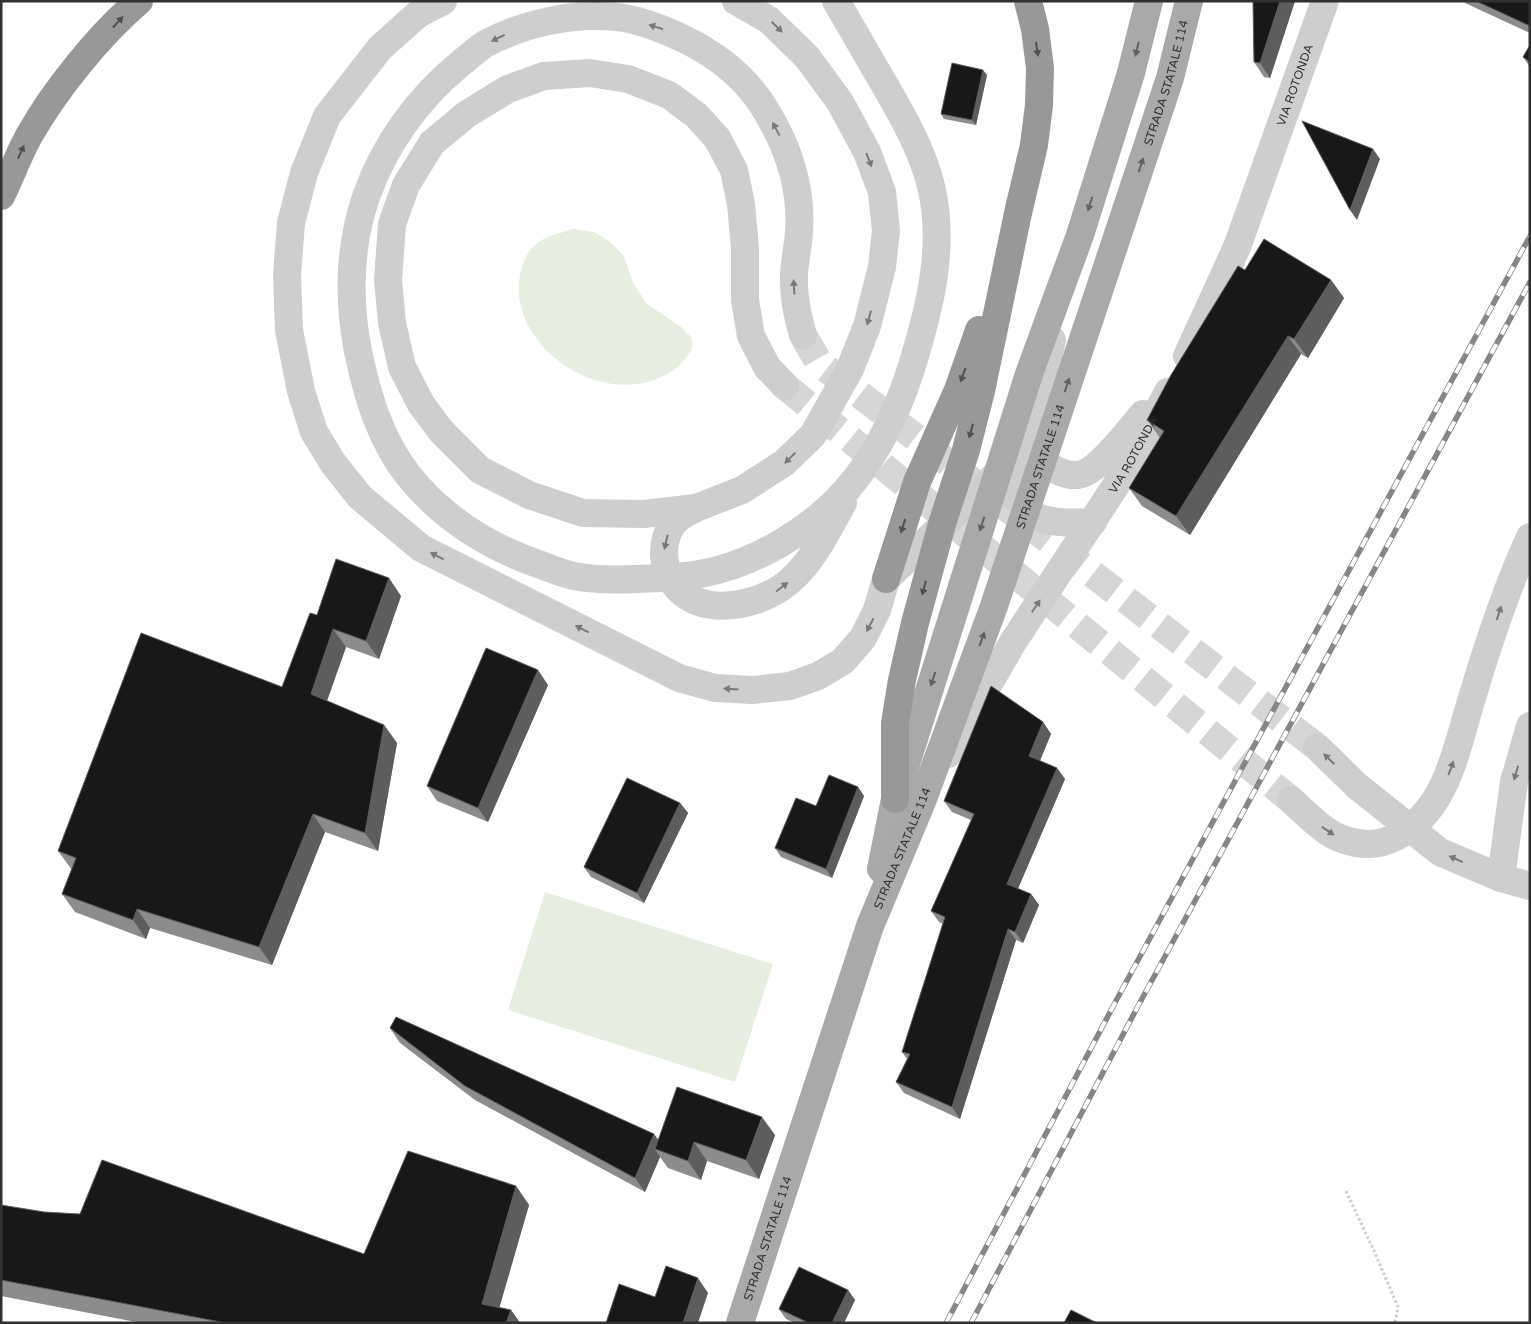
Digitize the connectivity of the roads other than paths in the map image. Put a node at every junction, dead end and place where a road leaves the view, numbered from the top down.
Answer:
1 (139, 1) edge
2 (443, 1) edge
3 (736, 1) edge
4 (836, 1) edge
5 (1028, 1) edge
6 (1149, 1) edge
7 (1189, 1) edge
8 (1325, 1) edge
9 (1, 196) edge
10 (1018, 212) junction
11 (1080, 235) junction
12 (802, 335) tunnel mouth
13 (1178, 373) junction
14 (785, 386) tunnel mouth
15 (1042, 461) junction
16 (862, 471) junction
17 (998, 473) junction
18 (696, 508) junction
19 (1026, 510) junction
20 (1093, 522) junction
21 (942, 524) junction
22 (1530, 537) edge
23 (670, 578) junction
24 (886, 579) junction
25 (1530, 726) edge
26 (1317, 747) tunnel mouth
27 (895, 799) junction
28 (923, 799) junction
29 (1291, 800) tunnel mouth
30 (1410, 830) junction
31 (1500, 878) junction
32 (1530, 886) edge
33 (870, 926) junction
34 (740, 1323) edge

9 -> 1 highway
24 -> 2 street
3 -> 18 street
4 - 16 street
5 -> 10 highway
6 -> 11 main road, STRADA STATALE 114
15 -> 7 main road, STRADA STATALE 114
8 - 13 street, VIA ROTONDA
10 -> 21 highway
10 -> 24 highway
11 - 17 main road, STRADA STATALE 114
11 - 19 street
12 -> 23 street
13 - 15 street
13 - 20 street, VIA ROTONDA
14 - 18 street
15 - 19 main road, STRADA STATALE 114
16 - 23 street
23 -> 16 street
17 - 21 street
17 -> 27 main road, STRADA STATALE 114
18 -> 23 street
19 - 20 street
28 -> 19 main road, STRADA STATALE 114
28 -> 20 street, VIA ROTONDA
21 - 24 street
21 -> 27 highway
30 -> 22 street
25 -> 31 street
30 -> 26 street
27 - 33 main road, STRADA STATALE 114
28 - 33 main road, STRADA STATALE 114
29 -> 30 street
31 -> 30 street
31 - 32 street
33 - 34 main road, STRADA STATALE 114

